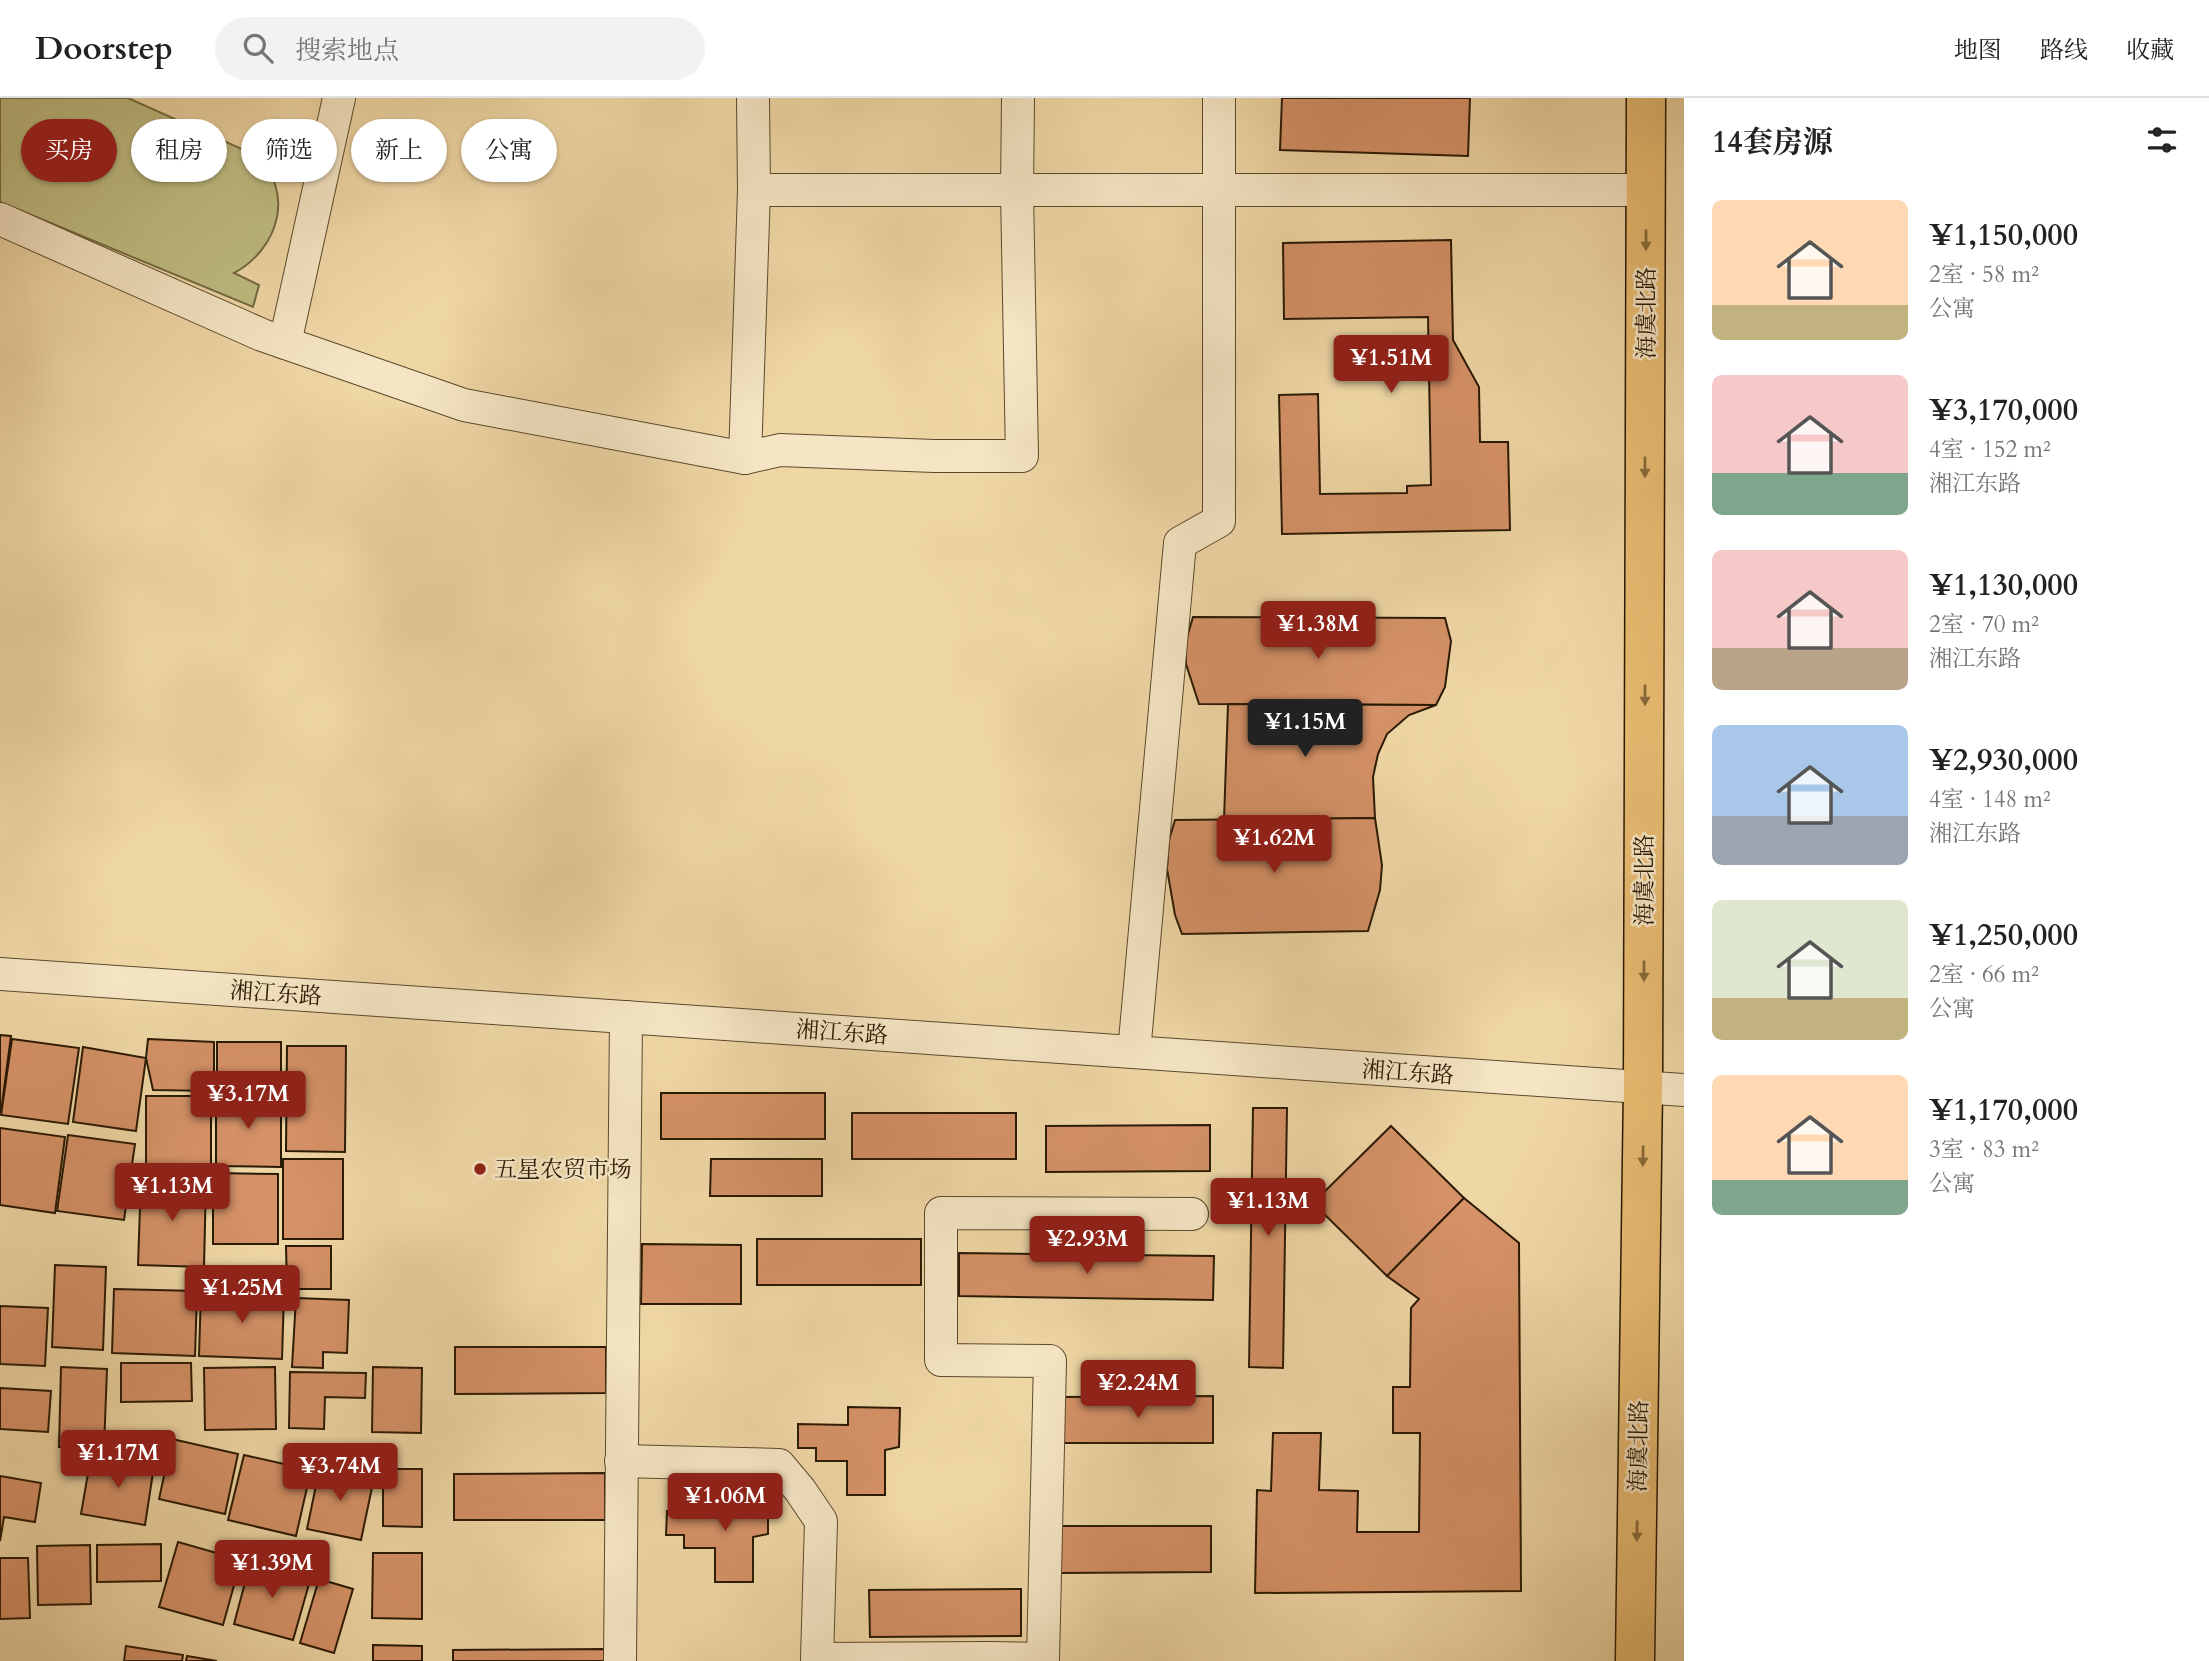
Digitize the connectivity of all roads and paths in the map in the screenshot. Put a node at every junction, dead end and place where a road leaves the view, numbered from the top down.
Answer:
1 (340, 98) edge
2 (752, 98) edge
3 (1018, 98) edge
4 (1219, 98) edge
5 (1646, 98) edge
6 (754, 190) junction
7 (1646, 190) junction
8 (1218, 191) junction
9 (1017, 192) junction
10 (0, 219) edge
11 (285, 343) junction
12 (745, 458) junction
13 (0, 974) edge
14 (626, 1017) junction
15 (1134, 1052) junction
16 (1643, 1088) junction
17 (1684, 1090) edge
18 (1192, 1214) dead end
19 (621, 1461) junction
20 (990, 1660) edge
21 (620, 1661) edge
22 (1635, 1661) edge

1 - 11 street
2 - 6 street
3 - 9 street
4 - 8 street
5 - 7 main road, 海虞北路
6 - 9 street
6 - 12 street
7 - 8 street
7 -> 16 main road, 海虞北路
8 - 9 street
8 - 15 street
9 - 12 street
10 - 11 street
11 - 12 street
13 - 14 street, 湘江东路
14 - 15 street, 湘江东路
14 - 19 street
15 - 16 street, 湘江东路
16 - 17 street, 湘江东路
16 -> 22 main road, 海虞北路
18 - 20 street
19 - 20 street
19 - 21 street

